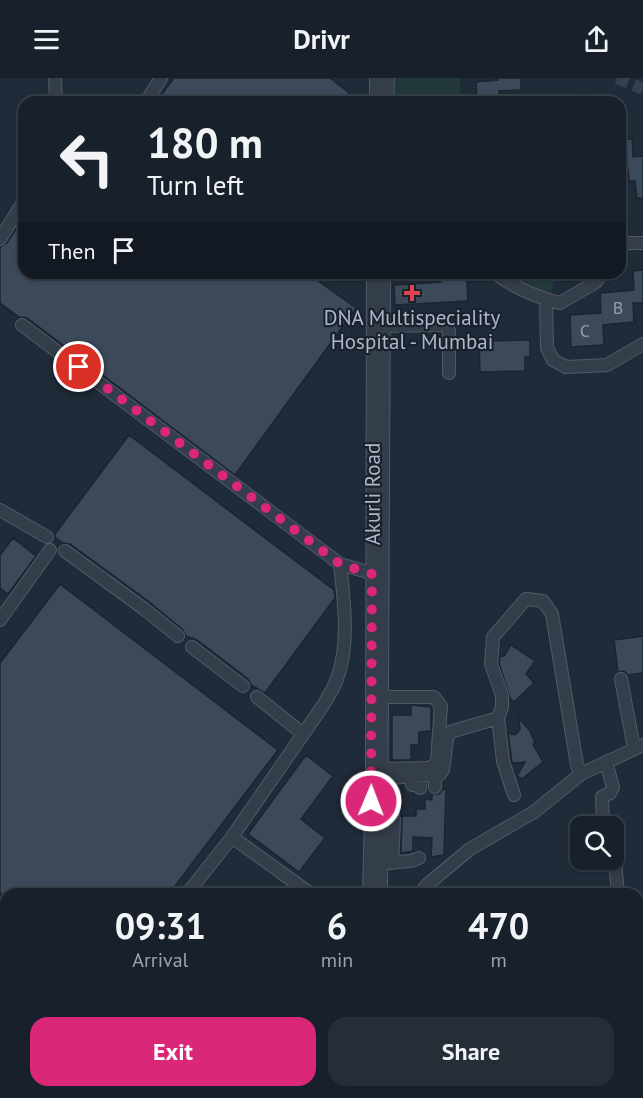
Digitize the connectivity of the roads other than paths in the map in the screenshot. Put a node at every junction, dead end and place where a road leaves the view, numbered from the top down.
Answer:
1 (55, 78) edge
2 (161, 78) edge
3 (376, 78) edge
4 (388, 78) edge
5 (56, 96) edge
6 (150, 96) edge
7 (380, 96) edge
8 (383, 96) edge
9 (18, 210) edge
10 (0, 239) edge
11 (626, 243) edge
12 (643, 243) edge
13 (375, 279) edge
14 (382, 279) edge
15 (502, 279) edge
16 (598, 279) edge
17 (378, 292) junction
18 (546, 299) junction
19 (22, 325) dead end
20 (378, 326) junction
21 (643, 344) edge
22 (449, 373) dead end
23 (0, 510) edge
24 (65, 552) dead end
25 (340, 564) junction
26 (378, 575) junction
27 (0, 620) edge
28 (178, 636) dead end
29 (192, 647) dead end
30 (621, 679) dead end
31 (243, 686) dead end
32 (257, 697) dead end
33 (377, 697) junction
34 (498, 718) junction
35 (303, 734) junction
36 (639, 747) edge
37 (606, 762) junction
38 (581, 774) junction
39 (379, 776) junction
40 (411, 777) junction
41 (420, 788) dead end
42 (514, 795) dead end
43 (603, 816) edge
44 (232, 837) junction
45 (419, 858) dead end
46 (381, 866) junction
47 (616, 870) edge
48 (192, 888) edge
49 (303, 888) edge
50 (372, 888) edge
51 (381, 888) edge
52 (424, 888) edge
53 (617, 888) edge

1 - 5 street
2 - 6 street
3 - 7 street
4 - 8 street
9 - 10 street
11 - 12 street
13 - 17 street, Akurli Road
14 - 17 street, Akurli Road
15 - 18 street
16 - 18 street
17 - 20 street, Akurli Road
18 - 21 street
19 - 25 street
20 - 22 street
20 - 26 street, Akurli Road
23 - 27 street
24 - 28 street
25 - 26 street
25 - 35 street
26 - 33 street, Akurli Road
29 - 31 street
30 - 36 street
32 - 35 street
33 - 39 street, Akurli Road
33 - 39 street
34 - 38 street
34 - 40 street
34 - 42 street
35 - 44 street
36 - 37 street
37 - 38 street
37 - 43 street
38 - 52 street
39 - 40 street
39 - 46 street, Akurli Road
39 - 46 street, Akurli Road
40 - 41 street
44 - 48 street
44 - 49 street
45 - 46 street
46 - 50 street, Akurli Road
46 - 51 street, Akurli Road
47 - 53 street

